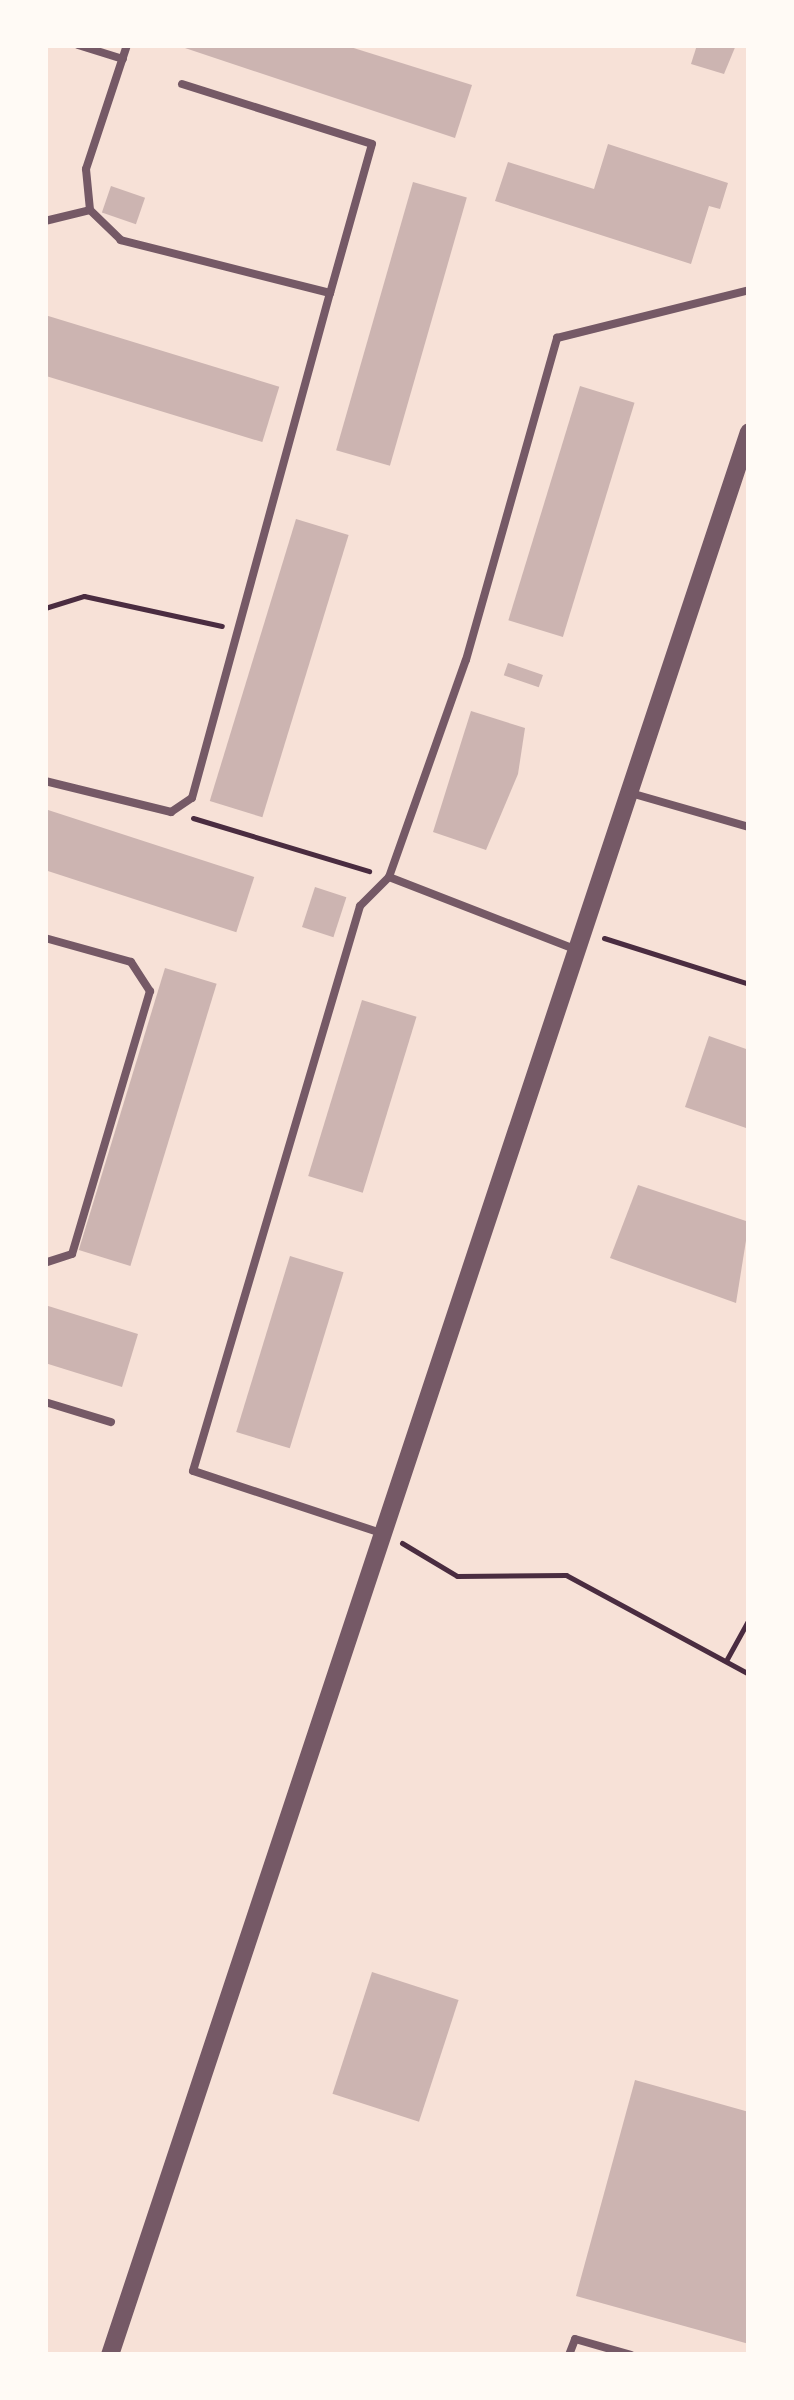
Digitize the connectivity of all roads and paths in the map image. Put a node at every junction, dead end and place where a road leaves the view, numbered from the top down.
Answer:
1 (78, 45) edge
2 (127, 45) edge
3 (123, 59) junction
4 (182, 84) dead end
5 (90, 210) junction
6 (45, 221) edge
7 (749, 290) edge
8 (330, 293) junction
9 (749, 432) edge
10 (45, 608) edge
11 (238, 629) junction
12 (45, 781) edge
13 (634, 794) junction
14 (171, 812) junction
15 (749, 827) edge
16 (389, 876) junction
17 (586, 932) junction
18 (45, 938) edge
19 (579, 950) junction
20 (749, 984) edge
21 (45, 1263) edge
22 (45, 1402) edge
23 (111, 1422) dead end
24 (386, 1534) junction
25 (749, 1619) edge
26 (727, 1658) junction
27 (749, 1674) edge
28 (110, 2355) edge
29 (569, 2355) edge
30 (631, 2355) edge

1 - 3 lane
2 - 3 lane
3 - 5 lane
4 - 8 lane
5 - 6 lane
5 - 8 lane
7 - 16 lane
8 - 11 lane
9 - 13 street
10 - 11 path
11 - 14 lane
12 - 14 lane
13 - 15 lane
13 - 17 street
14 - 16 path
16 - 19 lane
16 - 24 lane
17 - 19 street
17 - 20 path
18 - 21 lane
19 - 24 street
22 - 23 lane
24 - 26 path
24 - 28 street
25 - 26 path
26 - 27 path
29 - 30 lane

